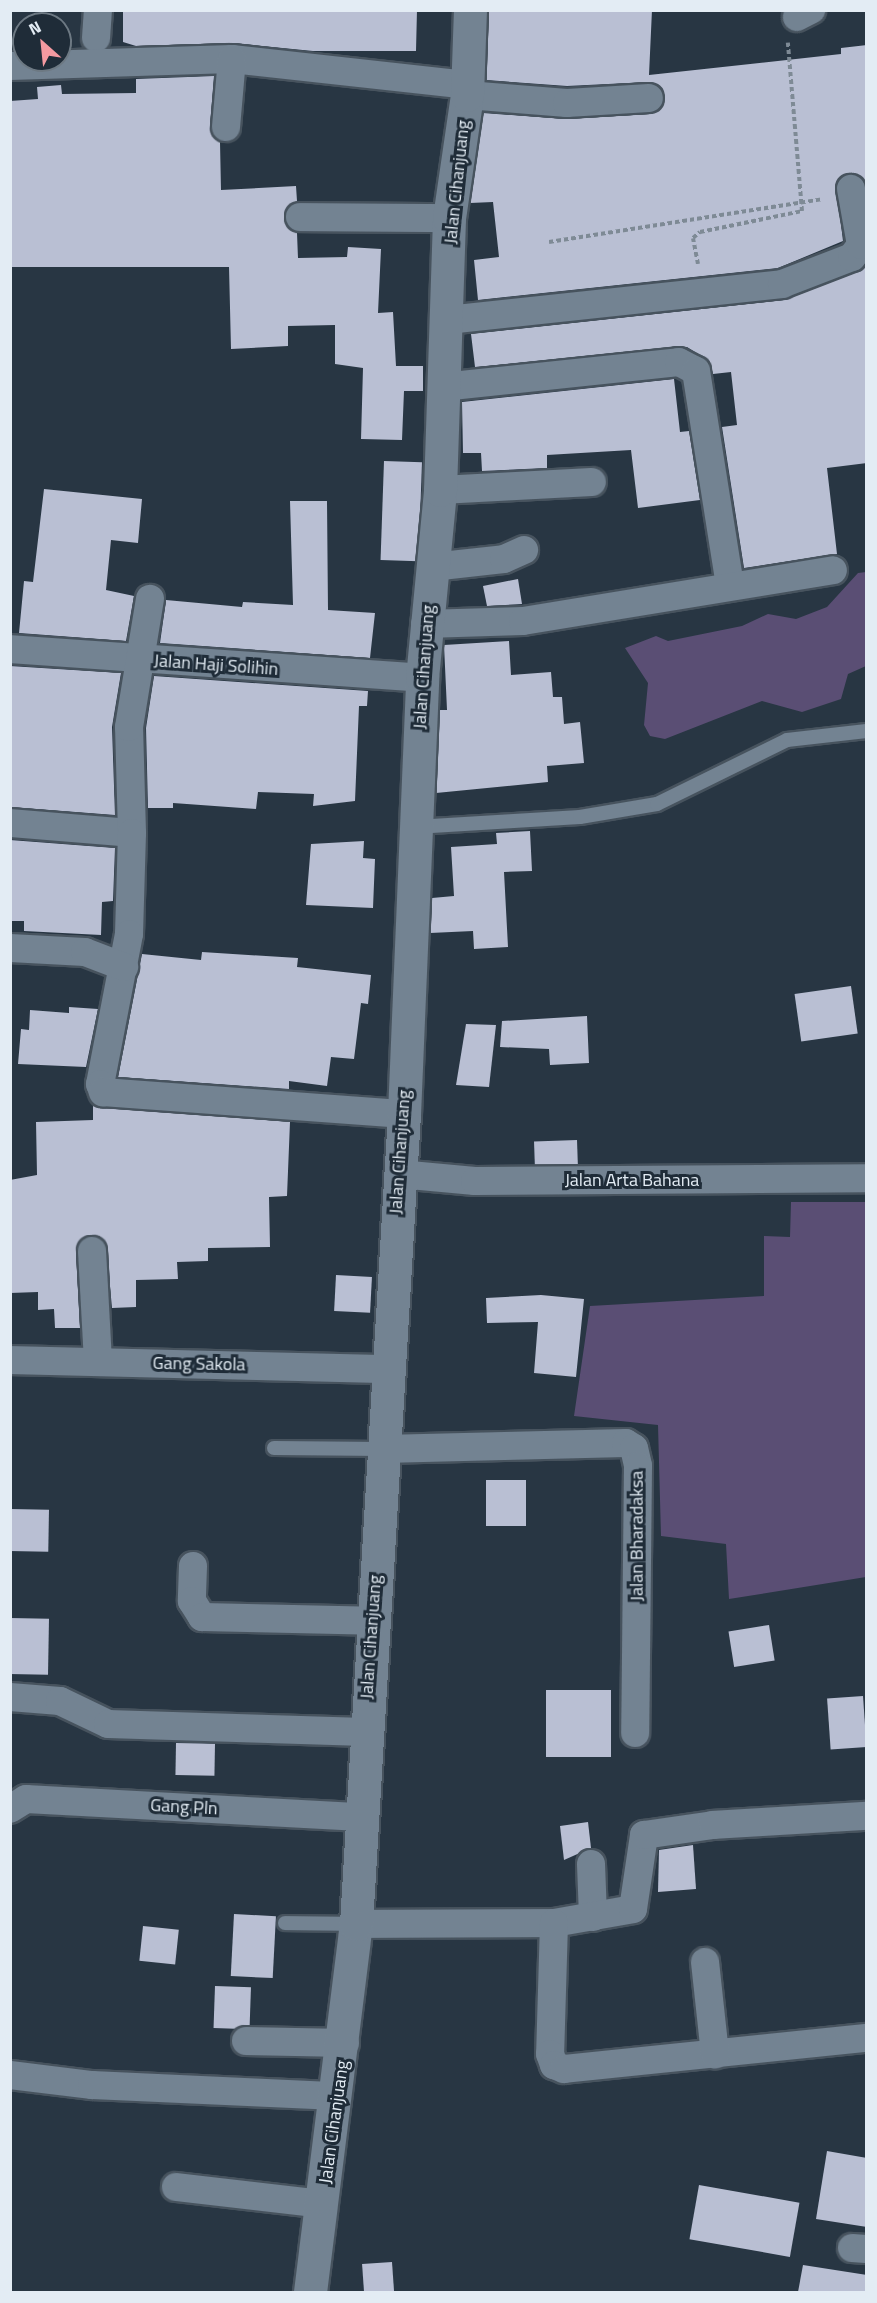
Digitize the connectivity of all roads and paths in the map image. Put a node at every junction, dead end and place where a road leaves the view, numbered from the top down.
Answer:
1 (470, 10) edge
2 (804, 14) edge
3 (232, 59) junction
4 (10, 66) edge
5 (467, 90) junction
6 (649, 98) dead end
7 (226, 127) dead end
8 (850, 189) joint
9 (300, 217) dead end
10 (449, 218) junction
11 (549, 242) dead end
12 (703, 294) junction
13 (447, 320) junction
14 (442, 387) junction
15 (592, 482) dead end
16 (440, 490) junction
17 (524, 550) dead end
18 (432, 567) junction
19 (833, 570) dead end
20 (730, 585) junction
21 (150, 599) dead end
22 (426, 624) junction
23 (10, 650) edge
24 (136, 660) junction
25 (422, 678) junction
26 (867, 731) edge
27 (10, 823) edge
28 (414, 827) junction
29 (132, 833) junction
30 (10, 948) edge
31 (124, 967) junction
32 (404, 1114) junction
33 (399, 1174) junction
34 (867, 1178) edge
35 (92, 1251) dead end
36 (10, 1360) edge
37 (98, 1362) junction
38 (388, 1369) junction
39 (274, 1448) dead end
40 (383, 1449) junction
41 (193, 1566) dead end
42 (372, 1621) junction
43 (10, 1697) edge
44 (365, 1732) junction
45 (635, 1732) dead end
46 (10, 1809) edge
47 (867, 1816) edge
48 (361, 1818) junction
49 (591, 1864) dead end
50 (593, 1917) junction
51 (285, 1923) dead end
52 (554, 1923) junction
53 (356, 1924) junction
54 (705, 1962) dead end
55 (867, 2038) edge
56 (246, 2041) dead end
57 (345, 2043) junction
58 (715, 2054) junction
59 (10, 2075) edge
60 (337, 2096) junction
61 (176, 2187) dead end
62 (323, 2204) junction
63 (310, 2292) edge

1 - 5 main road, Jalan Cihanjuang
2 - 12 path
3 - 4 street
3 - 5 street
3 - 7 street
5 - 6 street
5 - 10 main road, Jalan Cihanjuang
8 - 11 path
8 - 12 street
9 - 10 street
10 - 13 main road, Jalan Cihanjuang
12 - 13 street
13 - 14 main road, Jalan Cihanjuang
14 - 16 main road, Jalan Cihanjuang
14 - 20 street
15 - 16 street
16 - 18 main road, Jalan Cihanjuang
17 - 18 street
18 - 22 main road, Jalan Cihanjuang
19 - 20 street
20 - 22 street
21 - 24 street
22 - 25 main road, Jalan Cihanjuang
23 - 24 street, Jalan Haji Solihin
24 - 25 street, Jalan Haji Solihin
24 - 29 street
25 - 28 main road, Jalan Cihanjuang
26 - 28 lane
27 - 29 street
28 - 32 main road, Jalan Cihanjuang
29 - 31 street
30 - 31 street
31 - 32 street
32 - 33 main road, Jalan Cihanjuang
33 - 34 street, Jalan Arta Bahana
33 - 38 main road, Jalan Cihanjuang
35 - 37 street
36 - 37 street, Gang Sakola
37 - 38 street, Gang Sakola
38 - 40 main road, Jalan Cihanjuang
39 - 40 lane
40 - 42 main road, Jalan Cihanjuang
40 - 45 street, Jalan Bharadaksa
41 - 42 street
42 - 44 main road, Jalan Cihanjuang
43 - 44 street
44 - 48 main road, Jalan Cihanjuang
46 - 48 street, Gang Pln
47 - 50 street
48 - 53 main road, Jalan Cihanjuang
49 - 50 street
50 - 52 street
51 - 53 lane
52 - 53 street
52 - 58 street
53 - 57 main road, Jalan Cihanjuang
54 - 58 street
55 - 58 street
56 - 57 street
57 - 60 main road, Jalan Cihanjuang
59 - 60 street
60 - 62 main road, Jalan Cihanjuang
61 - 62 street
62 - 63 main road, Jalan Cihanjuang

